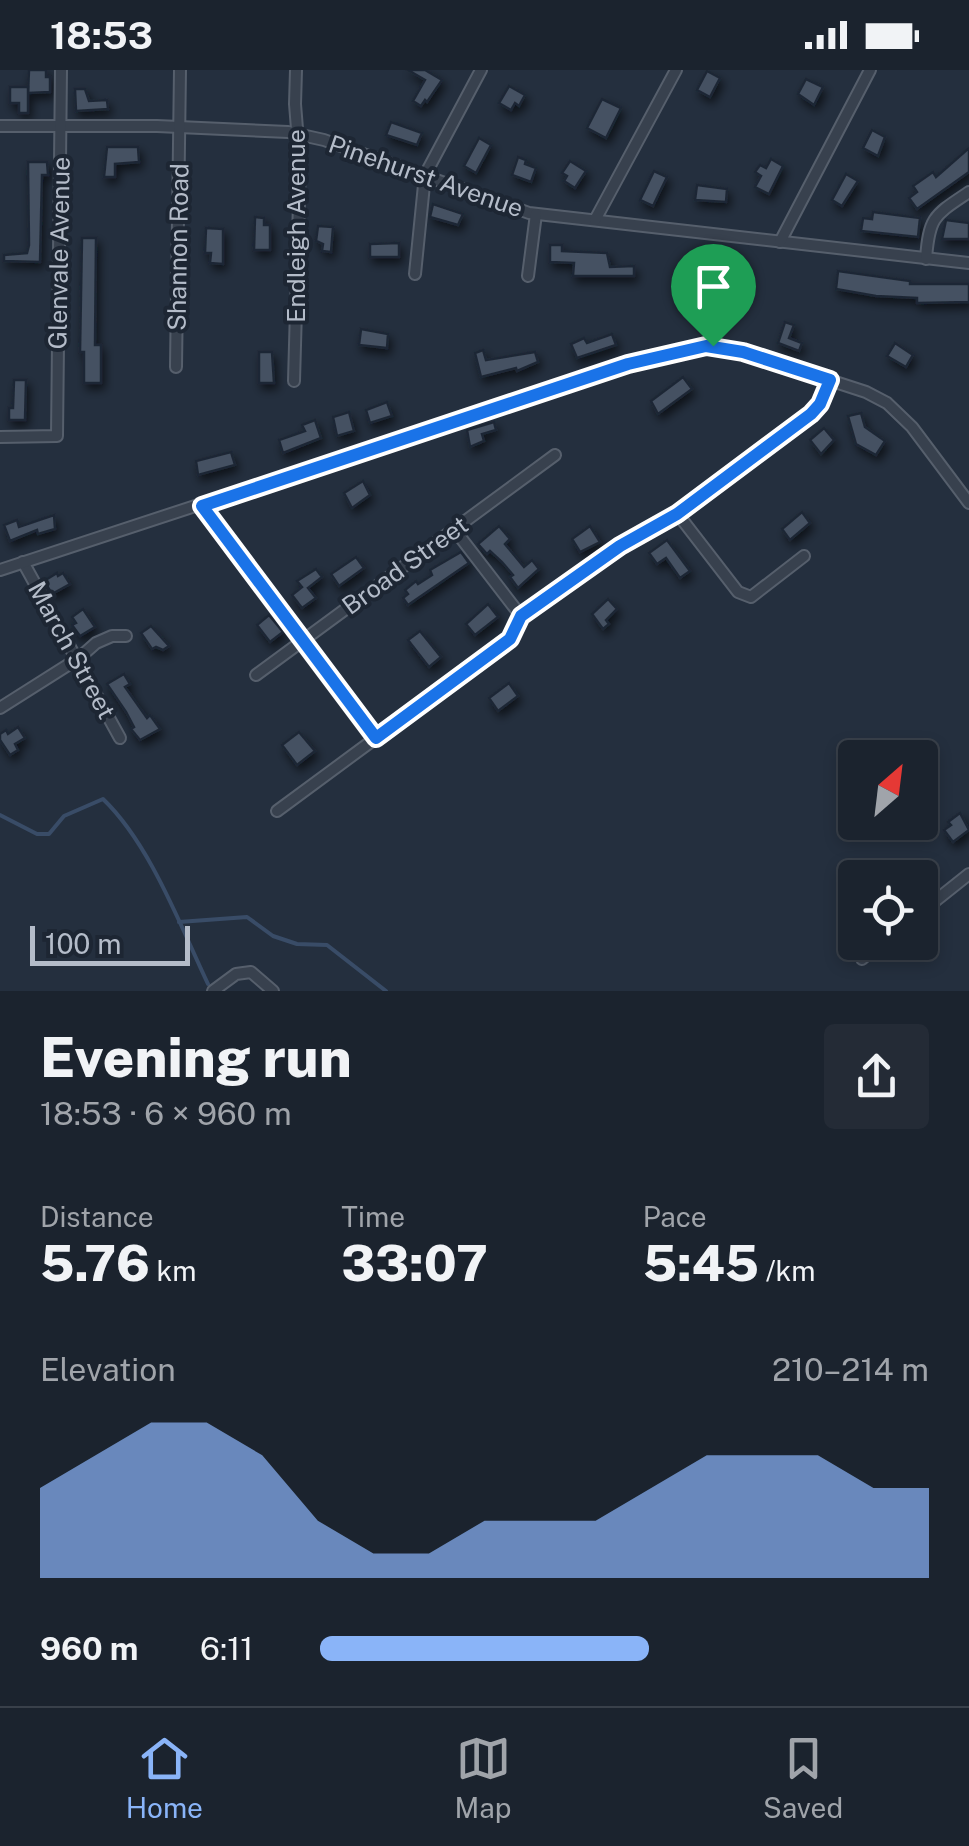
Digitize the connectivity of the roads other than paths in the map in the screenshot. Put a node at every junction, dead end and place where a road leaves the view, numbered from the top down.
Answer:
1 (61, 70) edge
2 (180, 70) edge
3 (296, 70) edge
4 (482, 70) edge
5 (676, 70) edge
6 (870, 70) edge
7 (0, 126) edge
8 (60, 126) junction
9 (179, 127) junction
10 (298, 133) junction
11 (425, 175) junction
12 (969, 192) edge
13 (536, 214) junction
14 (595, 220) junction
15 (780, 242) junction
16 (926, 259) junction
17 (969, 263) edge
18 (414, 274) dead end
19 (528, 276) dead end
20 (176, 367) dead end
21 (830, 380) junction
22 (294, 382) dead end
23 (0, 437) edge
24 (555, 456) dead end
25 (969, 503) edge
26 (202, 506) junction
27 (677, 514) junction
28 (454, 530) junction
29 (804, 556) dead end
30 (23, 562) junction
31 (0, 570) edge
32 (521, 616) junction
33 (126, 636) dead end
34 (303, 640) junction
35 (79, 658) junction
36 (256, 674) dead end
37 (0, 708) edge
38 (120, 738) dead end
39 (376, 738) junction
40 (277, 811) dead end
41 (969, 874) edge
42 (938, 898) edge
43 (213, 991) edge
44 (274, 991) edge

1 - 8 street, Glenvale Avenue
2 - 9 street, Shannon Road
3 - 10 street, Endleigh Avenue
4 - 11 street
5 - 14 street
6 - 15 street
7 - 8 street, Pinehurst Avenue
8 - 9 street, Pinehurst Avenue
8 - 23 street, Glenvale Avenue
9 - 10 street, Pinehurst Avenue
9 - 20 street, Shannon Road
10 - 11 street, Pinehurst Avenue
10 - 22 street, Endleigh Avenue
11 - 13 street, Pinehurst Avenue
11 - 18 street
12 - 16 street
13 - 14 street, Pinehurst Avenue
13 - 19 street
14 - 15 street, Pinehurst Avenue
15 - 16 street, Pinehurst Avenue
16 - 17 street, Pinehurst Avenue
21 - 25 street
21 - 26 street
21 - 27 street
24 - 28 street, Broad Street
26 - 30 street
26 - 34 street
27 - 29 street
27 - 32 street
28 - 32 street
28 - 34 street, Broad Street
30 - 31 street
30 - 35 street, March Street
32 - 39 lane
33 - 35 street
34 - 36 street, Broad Street
34 - 39 street
35 - 37 street
35 - 38 street, March Street
39 - 40 street
41 - 42 street
43 - 44 street

